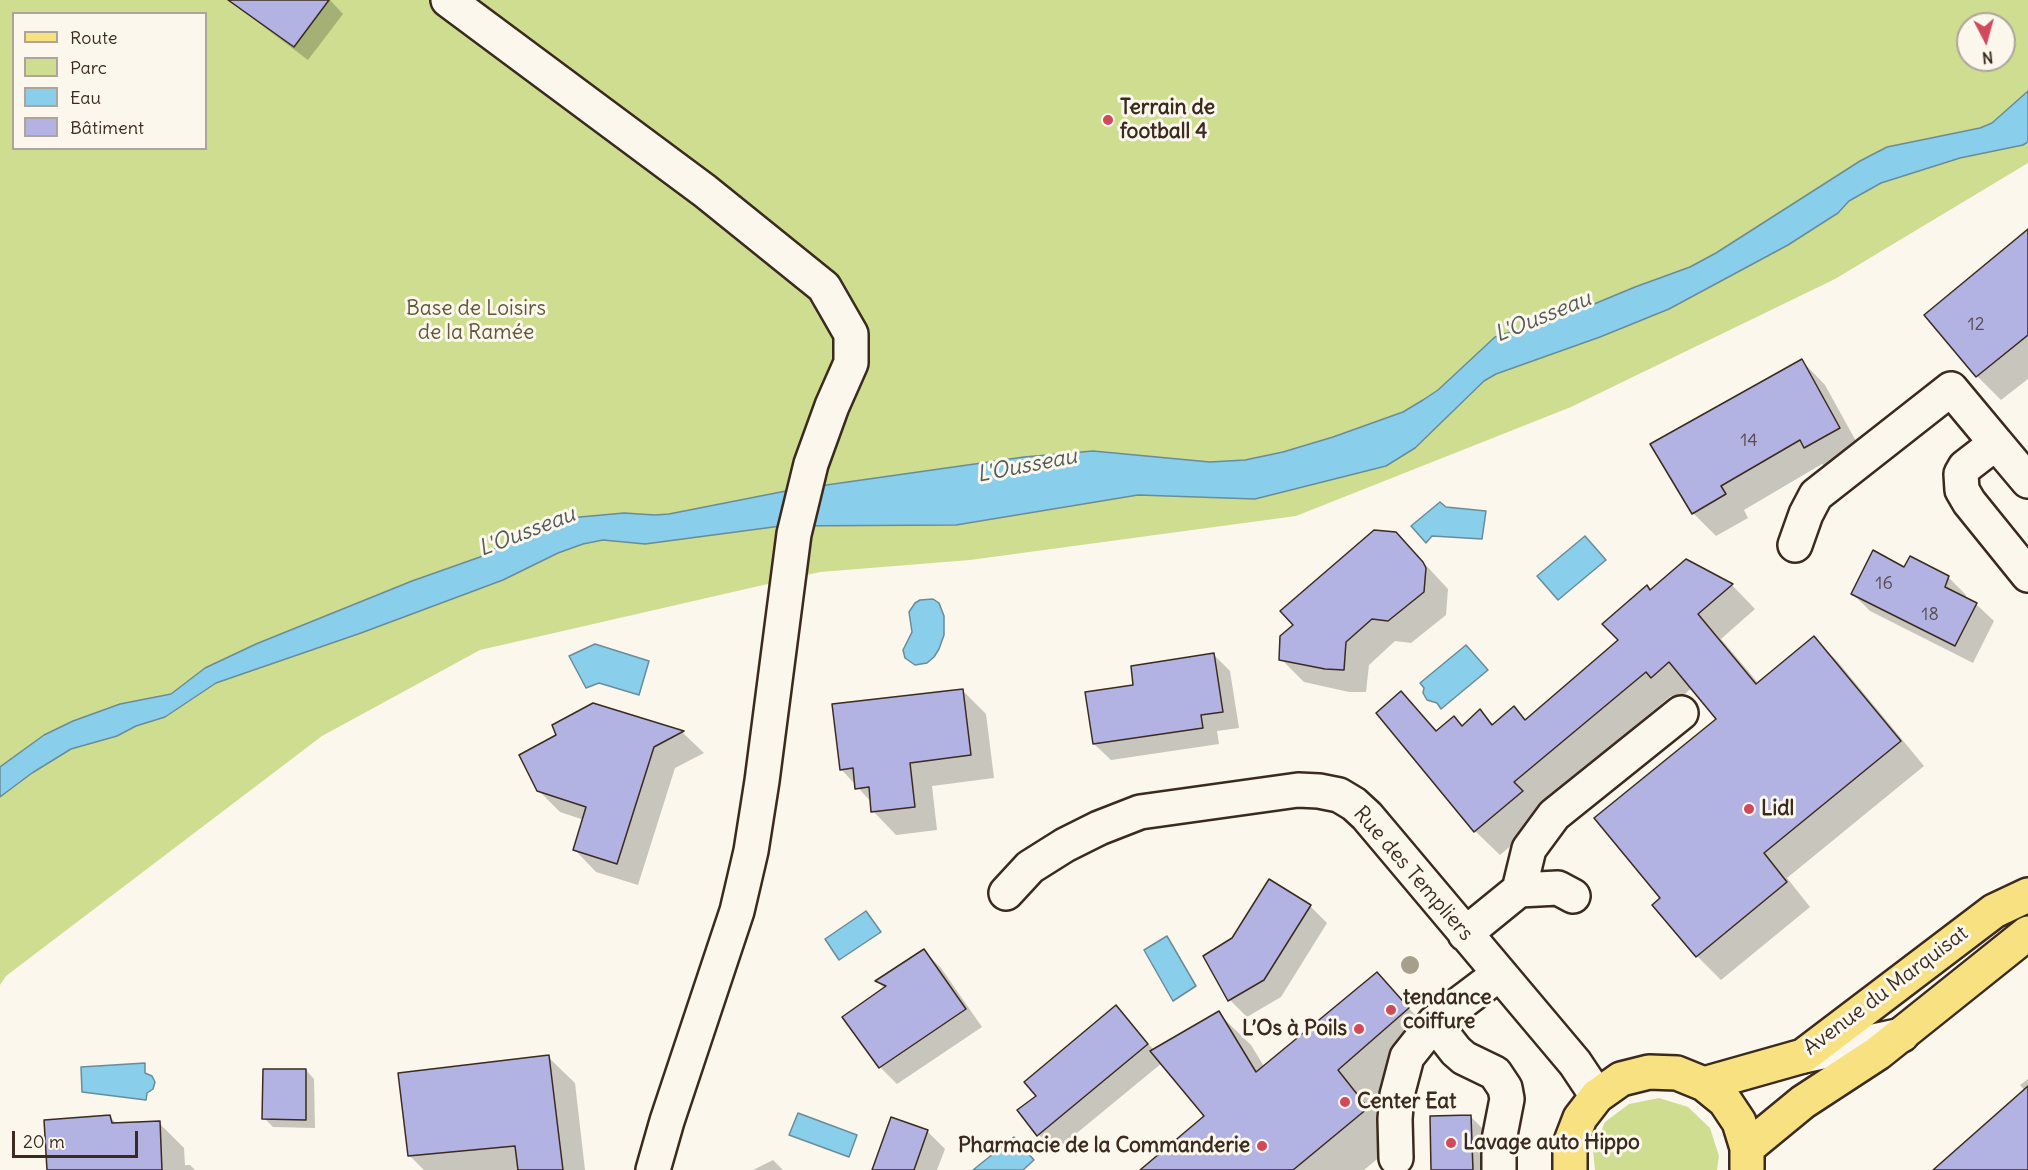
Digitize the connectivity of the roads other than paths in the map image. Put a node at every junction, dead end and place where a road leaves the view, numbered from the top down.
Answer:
1 (448, 0) edge
2 (1996, 443) junction
3 (2028, 481) edge
4 (1795, 545) dead end
5 (2028, 575) edge
6 (1681, 713) dead end
7 (1519, 890) junction
8 (1006, 893) dead end
9 (2028, 895) edge
10 (1573, 896) dead end
11 (2028, 933) edge
12 (1465, 934) junction
13 (1498, 974) junction
14 (1434, 1023) junction
15 (1902, 1035) junction
16 (1803, 1056) junction
17 (1704, 1084) junction
18 (1597, 1096) junction
19 (1396, 1158) dead end
20 (1747, 1159) edge
21 (653, 1170) edge
22 (1499, 1170) edge
23 (1570, 1170) edge

1 - 21 street
2 - 3 street
2 - 4 street
2 - 5 street
6 - 7 street
7 - 10 street
7 - 12 street
8 - 12 street, Rue des Templiers
9 - 16 main road, Avenue du Marquisat
11 - 15 main road, Avenue du Marquisat
12 - 13 street, Rue des Templiers
13 - 14 street
13 - 18 street, Rue des Templiers
14 - 19 street
14 - 22 street
15 - 16 street
15 - 20 main road, Avenue du Marquisat
16 - 17 main road, Avenue du Marquisat
17 - 18 main road
17 - 20 main road
18 - 23 main road

